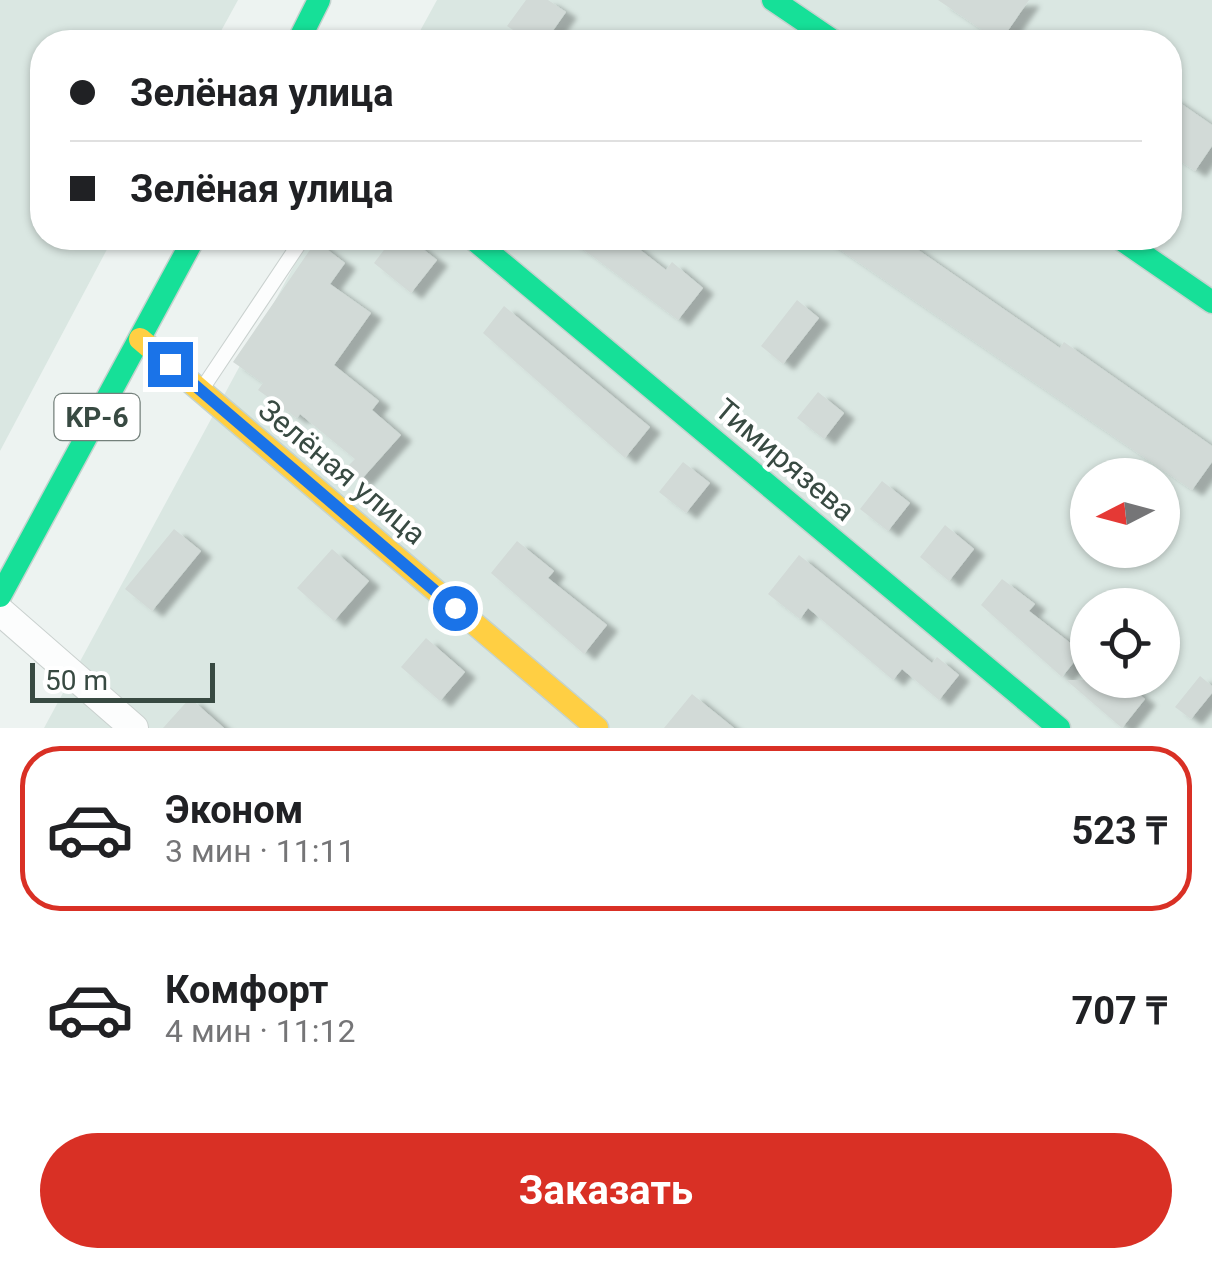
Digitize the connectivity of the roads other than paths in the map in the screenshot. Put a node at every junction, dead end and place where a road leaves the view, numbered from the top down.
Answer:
1 (319, 0) edge
2 (773, 0) edge
3 (304, 30) edge
4 (817, 30) edge
5 (188, 250) edge
6 (294, 250) edge
7 (486, 250) edge
8 (1136, 250) edge
9 (1212, 302) edge
10 (140, 338) junction
11 (200, 390) junction
12 (0, 596) edge
13 (0, 611) edge
14 (134, 728) edge
15 (597, 728) edge
16 (1059, 728) edge

1 - 3 main road
2 - 4 main road
5 - 10 main road, KP-6
6 - 11 lane
7 - 16 main road, Тимирязева
8 - 9 main road
10 - 11 main road, Зелёная улица
10 - 12 main road, KP-6
11 - 15 main road, Зелёная улица
13 - 14 street

